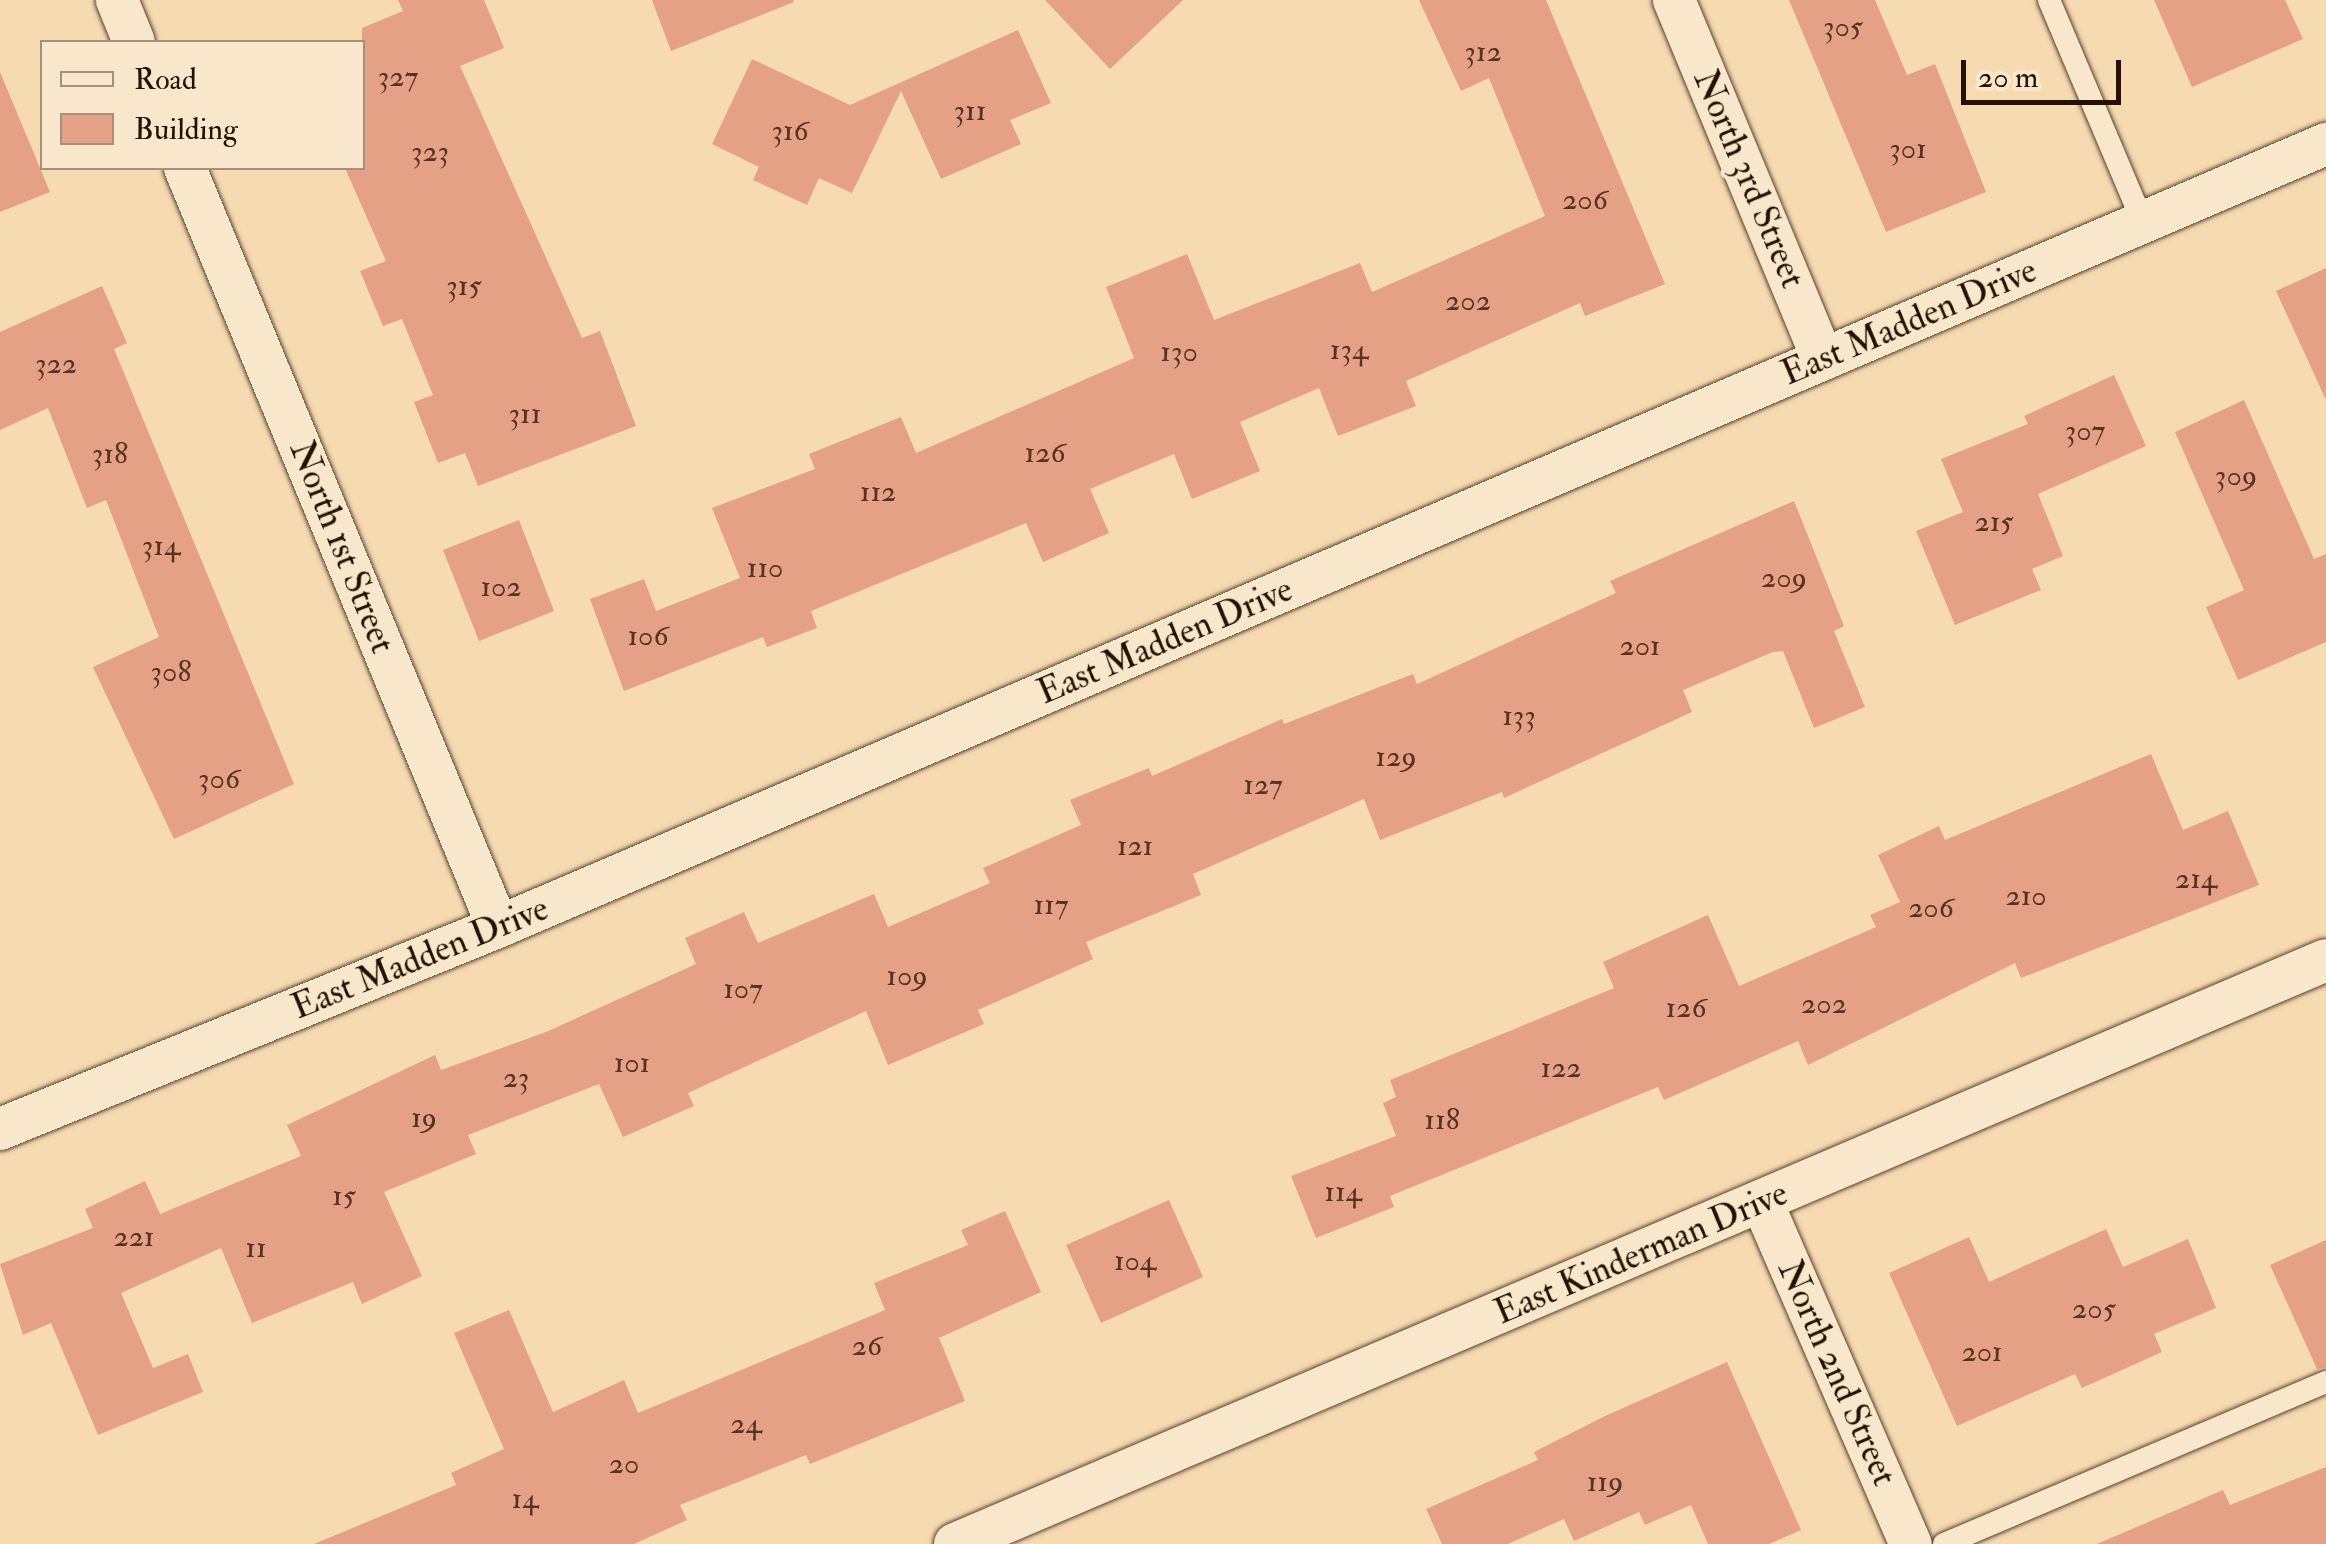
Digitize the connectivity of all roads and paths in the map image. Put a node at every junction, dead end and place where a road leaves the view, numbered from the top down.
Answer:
1 (116, 0) edge
2 (1674, 0) edge
3 (2049, 0) edge
4 (133, 40) edge
5 (2326, 144) edge
6 (187, 170) edge
7 (2144, 222) junction
8 (1823, 359) junction
9 (498, 927) junction
10 (2322, 972) edge
11 (0, 1130) edge
12 (1762, 1202) junction
13 (2326, 1382) edge
14 (958, 1544) edge
15 (1911, 1544) edge
16 (1944, 1544) edge

1 - 4 street
2 - 8 street, North 3rd Street
3 - 7 lane
5 - 7 street, East Madden Drive
6 - 9 street, North 1st Street
7 - 8 street, East Madden Drive
8 - 9 street, East Madden Drive
9 - 11 street, East Madden Drive
10 - 12 street, East Kinderman Drive
12 - 14 street, East Kinderman Drive
12 - 15 street, North 2nd Street
13 - 16 lane

